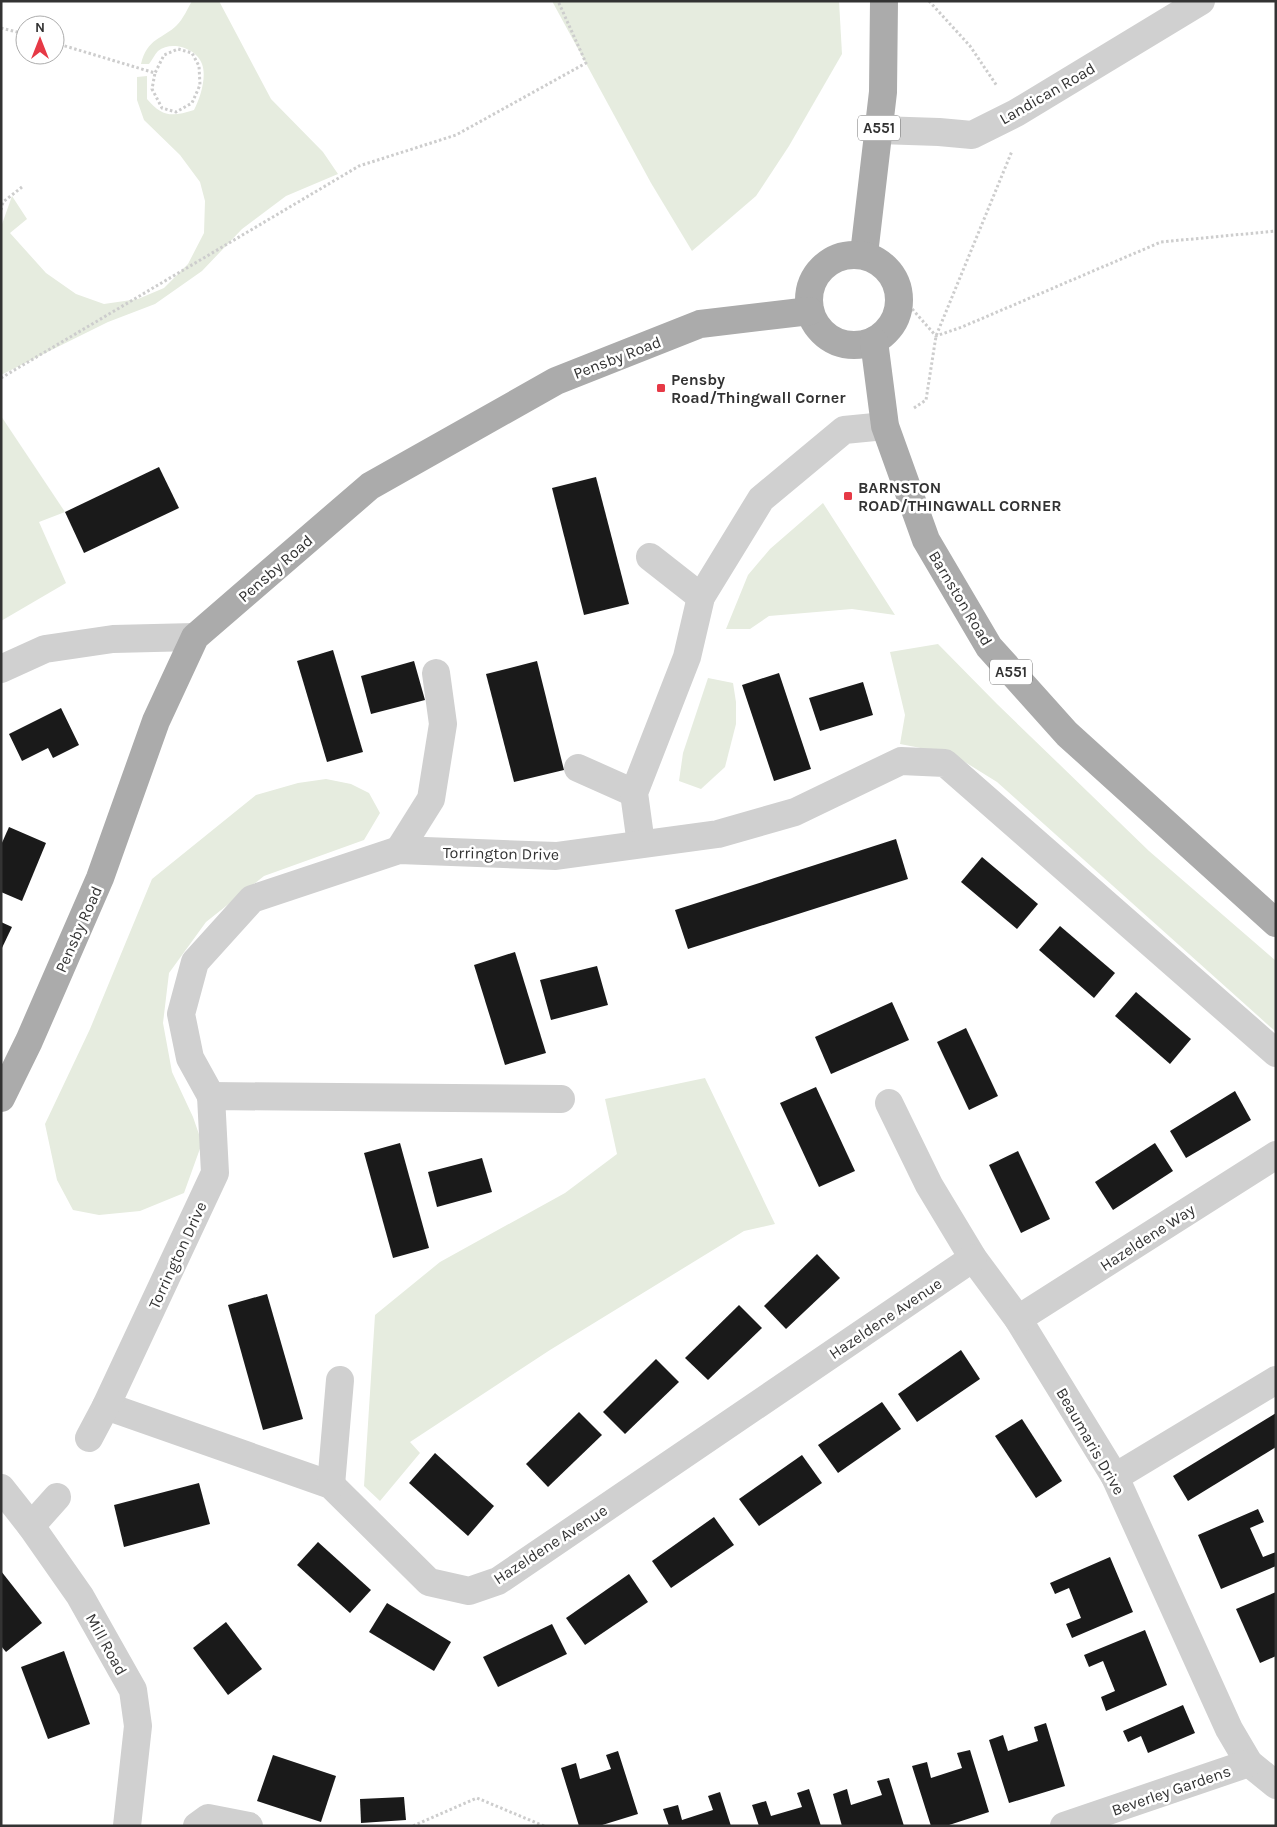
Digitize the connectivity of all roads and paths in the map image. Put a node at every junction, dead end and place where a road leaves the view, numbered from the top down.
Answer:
1 (558, 1) edge
2 (884, 1) edge
3 (928, 1) edge
4 (1201, 1) edge
5 (1, 28) edge
6 (15, 32) edge
7 (65, 46) edge
8 (155, 73) junction
9 (1016, 113) junction
10 (878, 130) junction
11 (22, 187) dead end
12 (1, 210) edge
13 (1276, 231) edge
14 (864, 254) junction
15 (899, 294) junction
16 (810, 311) junction
17 (936, 336) junction
18 (874, 341) junction
19 (1, 378) edge
20 (885, 426) junction
21 (650, 557) dead end
22 (701, 597) junction
23 (195, 637) junction
24 (1, 668) edge
25 (436, 673) dead end
26 (578, 768) dead end
27 (634, 793) junction
28 (641, 844) junction
29 (399, 850) junction
30 (1276, 923) edge
31 (1276, 1054) edge
32 (211, 1096) junction
33 (1, 1098) edge
34 (561, 1099) dead end
35 (889, 1103) dead end
36 (1276, 1155) edge
37 (973, 1258) junction
38 (1018, 1319) junction
39 (340, 1380) dead end
40 (1276, 1380) edge
41 (106, 1406) junction
42 (89, 1438) dead end
43 (1115, 1477) junction
44 (331, 1485) junction
45 (1, 1488) edge
46 (57, 1497) dead end
47 (31, 1526) junction
48 (1249, 1764) junction
49 (1276, 1786) edge
50 (126, 1826) edge
51 (197, 1826) edge
52 (249, 1826) edge
53 (413, 1826) edge
54 (544, 1826) edge
55 (1064, 1826) edge

1 - 19 path
2 - 10 main road, A551
3 - 9 path
4 - 9 street, Landican Road
5 - 6 path
7 - 8 path
8 - 8 path
9 - 10 street, Landican Road
9 - 17 path
10 - 14 main road, A551
11 - 12 path
13 - 17 path
14 - 15 main road
14 - 16 main road
15 - 17 path
15 - 18 main road
16 - 18 main road
16 - 23 main road, Pensby Road
17 - 20 path
18 - 20 main road, Barnston Road / A551
20 - 22 street
20 - 30 main road, Barnston Road / A551
21 - 22 street
22 - 27 street
23 - 24 street
23 - 33 main road, Pensby Road
25 - 29 street
26 - 27 street
27 - 28 street
28 - 29 street, Torrington Drive
28 - 31 street, Torrington Drive
29 - 32 street, Torrington Drive
32 - 34 street
32 - 41 street, Torrington Drive
35 - 37 street, Beaumaris Drive
36 - 38 street, Hazeldene Way
37 - 38 street, Beaumaris Drive
37 - 44 street, Hazeldene Avenue
38 - 43 street, Beaumaris Drive
39 - 44 street
40 - 43 street
41 - 42 street, Torrington Drive
41 - 44 street, Hazeldene Avenue
43 - 48 street, Beaumaris Drive
45 - 47 street, Mill Road
46 - 47 street
47 - 50 street, Mill Road
48 - 49 street, Beaumaris Drive
48 - 55 street, Beverley Gardens
51 - 52 street
53 - 54 path

